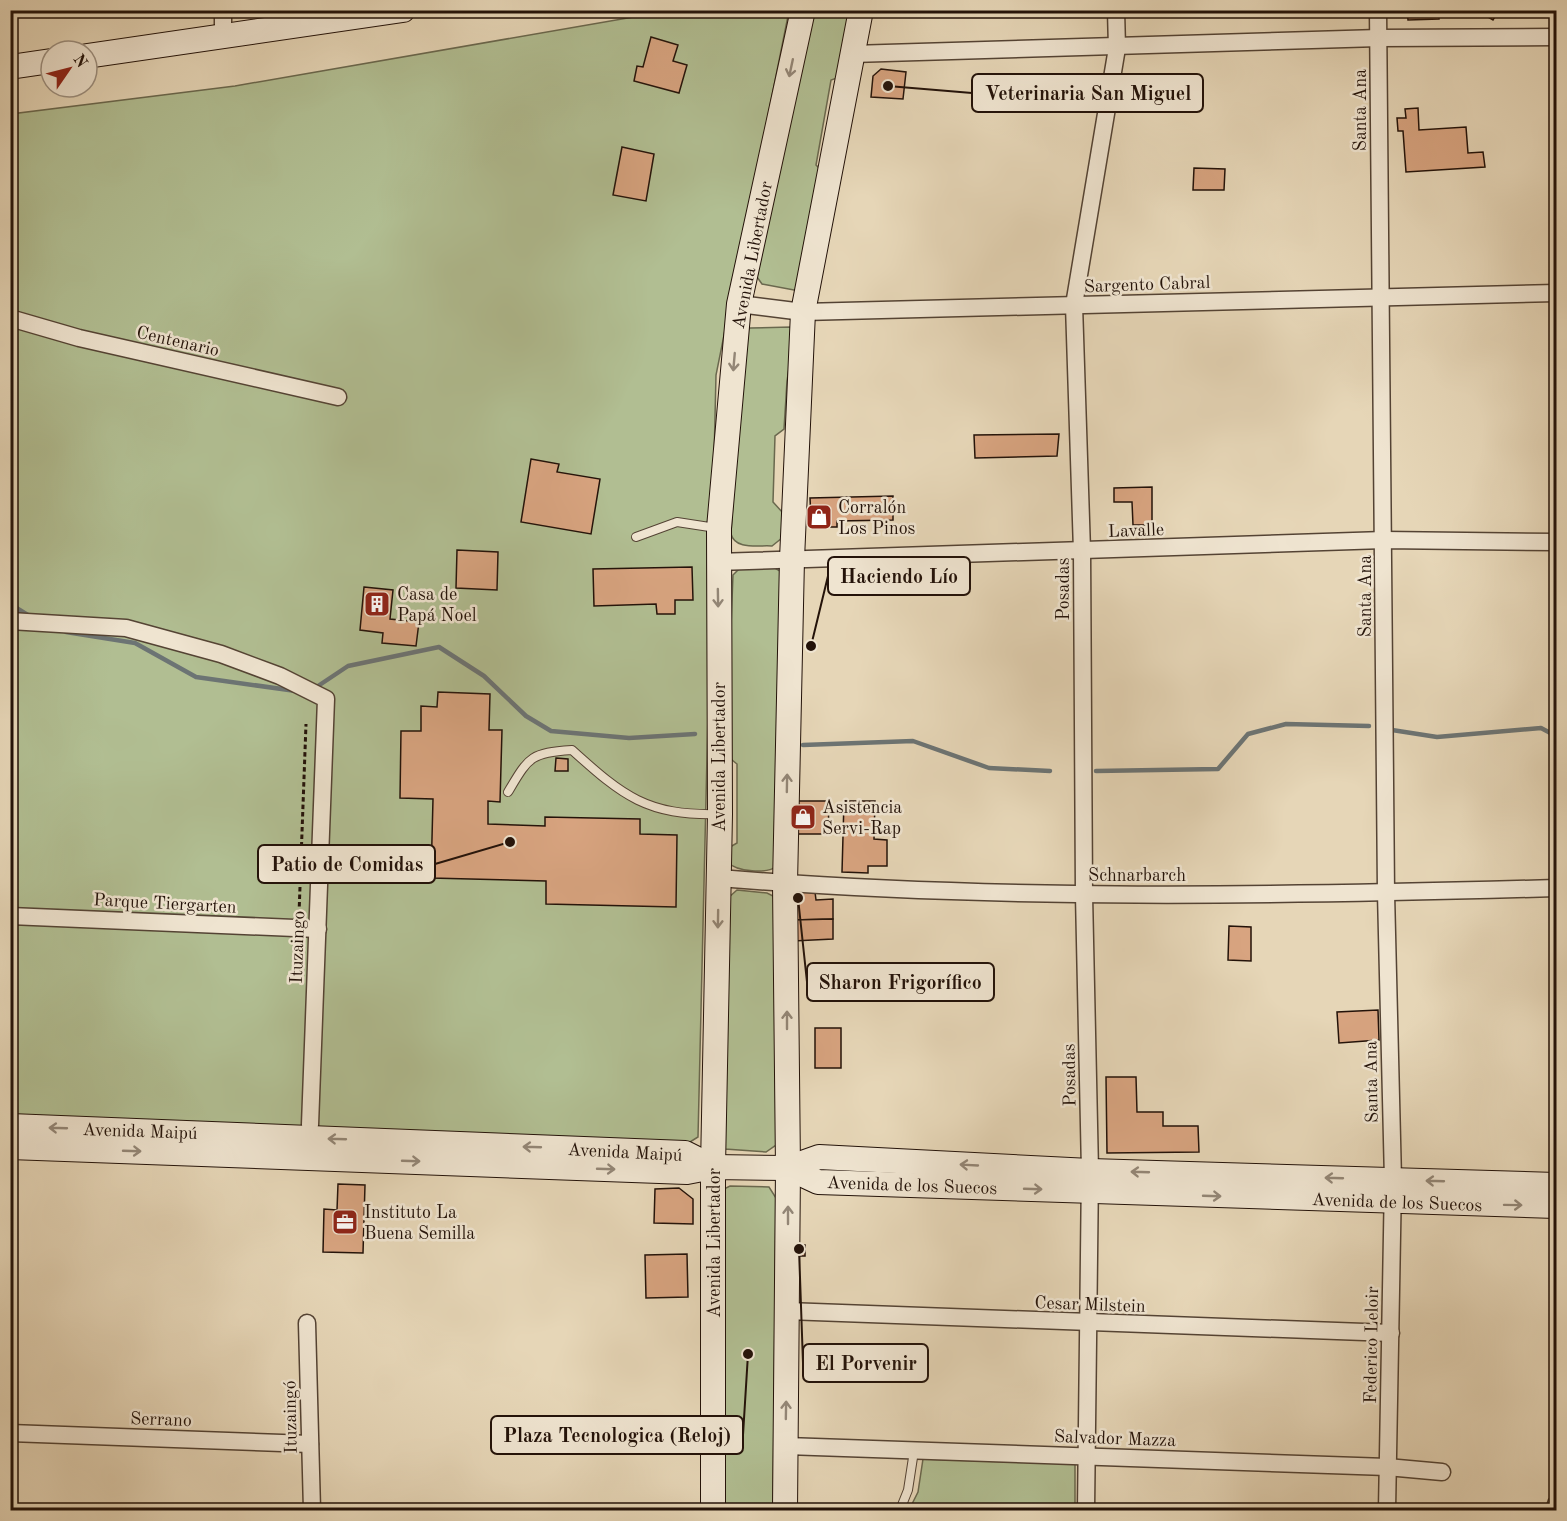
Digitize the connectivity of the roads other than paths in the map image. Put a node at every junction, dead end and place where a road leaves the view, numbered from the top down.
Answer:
1 (223, 10) edge
2 (403, 10) edge
3 (803, 10) edge
4 (861, 10) edge
5 (1116, 10) edge
6 (1378, 10) edge
7 (224, 36) junction
8 (1557, 37) edge
9 (1379, 38) junction
10 (1117, 48) junction
11 (99, 54) edge
12 (852, 54) junction
13 (39, 63) edge
14 (10, 67) edge
15 (1557, 293) edge
16 (1381, 296) junction
17 (739, 304) junction
18 (1074, 306) junction
19 (803, 312) junction
20 (10, 318) edge
21 (338, 397) dead end
22 (719, 528) junction
23 (636, 537) dead end
24 (1384, 540) junction
25 (1557, 542) edge
26 (1082, 551) junction
27 (792, 559) junction
28 (717, 562) junction
29 (10, 621) edge
30 (508, 792) dead end
31 (720, 814) junction
32 (719, 878) junction
33 (785, 884) junction
34 (1557, 888) edge
35 (1386, 893) junction
36 (1084, 895) junction
37 (10, 916) edge
38 (318, 929) junction
39 (310, 1125) dead end
40 (10, 1126) edge
41 (10, 1147) edge
42 (713, 1167) junction
43 (788, 1168) junction
44 (1090, 1181) junction
45 (1557, 1185) edge
46 (1392, 1191) junction
47 (1557, 1206) edge
48 (787, 1311) junction
49 (308, 1323) dead end
50 (1087, 1324) junction
51 (1392, 1333) junction
52 (10, 1433) edge
53 (310, 1444) junction
54 (786, 1446) junction
55 (914, 1451) junction
56 (1087, 1456) junction
57 (1387, 1467) junction
58 (1442, 1472) dead end
59 (1557, 1504) edge
60 (312, 1510) edge
61 (713, 1510) edge
62 (785, 1510) edge
63 (900, 1510) edge
64 (1086, 1510) edge
65 (1387, 1510) edge
66 (1555, 1510) edge

1 - 7 street
2 - 7 main road
3 -> 17 main road, Avenida Libertador
4 - 12 main road
5 - 10 street, Posadas
6 - 9 street, Santa Ana
7 - 11 main road
8 - 9 street
9 - 10 street
9 - 16 street, Santa Ana
10 - 12 street
10 - 18 street, Posadas
12 - 19 main road
13 - 14 main road
15 - 16 street, Sargento Cabral
16 - 18 street, Sargento Cabral
16 - 24 street, Santa Ana
17 - 19 street, Sargento Cabral
17 -> 22 main road, Avenida Libertador
18 - 19 street, Sargento Cabral
18 - 26 street, Posadas
19 - 27 main road
20 - 21 street, Centenario
22 - 23 lane
22 - 28 main road, Avenida Libertador
24 - 25 street, Lavalle
24 - 26 street, Lavalle
24 - 35 street, Santa Ana
26 - 27 street, Lavalle
26 - 36 street, Posadas
27 - 28 street, Lavalle
33 -> 27 main road
28 -> 31 main road, Avenida Libertador
29 - 38 street, Ituzaingo
30 - 31 lane
31 - 32 main road, Avenida Libertador
32 - 33 street, Schnarbarch
32 -> 42 main road, Avenida Libertador
33 - 36 street, Schnarbarch
43 -> 33 main road
34 - 35 street, Schnarbarch
35 - 36 street, Schnarbarch
35 - 46 street, Santa Ana
36 - 44 street, Posadas
37 - 38 street, Parque Tiergarten
38 - 39 street, Ituzaingo
42 -> 40 main road, Avenida Maipú
41 -> 42 main road, Avenida Maipú
42 - 43 main road
42 - 61 main road, Avenida Libertador
43 - 44 main road, Avenida de los Suecos
48 -> 43 main road
44 - 46 main road, Avenida de los Suecos
44 - 50 street, Posadas
45 -> 46 main road, Avenida de los Suecos
46 -> 47 main road, Avenida de los Suecos
46 - 51 street, Federico Leloir
48 - 50 street, Cesar Milstein
54 -> 48 main road
49 - 53 street, Ituzaingó
50 - 51 street, Cesar Milstein
50 - 56 street, Posadas
51 - 57 street, Federico Leloir
52 - 53 street, Serrano
53 - 60 street, Ituzaingó
54 - 55 street, Salvador Mazza
54 - 62 main road
55 - 56 street, Salvador Mazza
55 - 63 lane
56 - 57 street, Salvador Mazza
56 - 64 street, Posadas
57 - 58 street, Salvador Mazza
57 - 65 street, Federico Leloir
59 - 66 street

